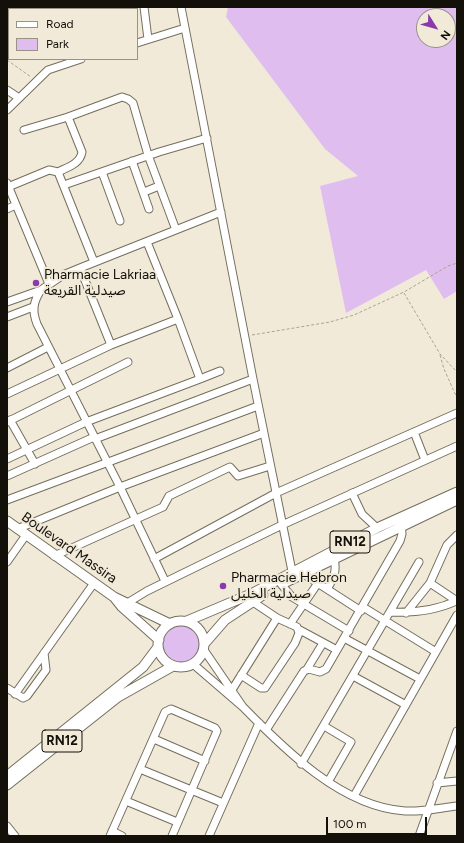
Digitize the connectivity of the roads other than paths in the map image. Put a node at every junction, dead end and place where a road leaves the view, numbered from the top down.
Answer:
1 (144, 7) edge
2 (181, 7) edge
3 (185, 28) junction
4 (148, 39) junction
5 (138, 43) edge
6 (79, 60) edge
7 (7, 90) edge
8 (19, 98) junction
9 (7, 110) edge
10 (68, 117) junction
11 (24, 130) dead end
12 (207, 138) junction
13 (148, 155) junction
14 (132, 161) junction
15 (58, 172) junction
16 (102, 172) junction
17 (8, 185) edge
18 (64, 185) junction
19 (159, 186) junction
20 (144, 192) junction
21 (16, 205) junction
22 (7, 209) edge
23 (149, 209) dead end
24 (222, 212) junction
25 (120, 221) dead end
26 (176, 230) junction
27 (147, 242) junction
28 (94, 262) junction
29 (80, 268) junction
30 (49, 284) junction
31 (41, 290) junction
32 (7, 302) edge
33 (33, 307) junction
34 (7, 317) edge
35 (178, 319) junction
36 (111, 345) junction
37 (48, 347) junction
38 (128, 362) dead end
39 (7, 368) edge
40 (59, 368) junction
41 (220, 371) dead end
42 (200, 379) junction
43 (253, 379) junction
44 (70, 392) junction
45 (7, 394) edge
46 (258, 406) junction
47 (457, 413) edge
48 (8, 421) edge
49 (86, 422) junction
50 (414, 432) junction
51 (264, 433) junction
52 (94, 438) junction
53 (457, 446) edge
54 (27, 450) junction
55 (7, 459) edge
56 (425, 460) junction
57 (107, 462) junction
58 (35, 464) junction
59 (270, 466) junction
60 (7, 476) edge
61 (120, 487) junction
62 (457, 492) edge
63 (276, 493) junction
64 (352, 493) junction
65 (7, 500) edge
66 (457, 500) edge
67 (136, 519) junction
68 (7, 522) edge
69 (401, 522) junction
70 (282, 525) junction
71 (17, 528) junction
72 (377, 528) junction
73 (26, 535) junction
74 (457, 535) edge
75 (54, 556) junction
76 (334, 558) junction
77 (154, 559) junction
78 (7, 562) edge
79 (419, 562) dead end
80 (302, 573) junction
81 (293, 574) junction
82 (165, 581) junction
83 (94, 583) junction
84 (318, 583) junction
85 (430, 583) junction
86 (281, 584) junction
87 (327, 589) junction
88 (248, 599) junction
89 (457, 601) edge
90 (303, 603) junction
91 (124, 605) junction
92 (362, 609) junction
93 (390, 612) junction
94 (406, 613) junction
95 (457, 615) edge
96 (277, 618) junction
97 (187, 621) junction
98 (385, 621) junction
99 (170, 624) junction
100 (290, 624) junction
101 (298, 629) junction
102 (349, 631) junction
103 (344, 638) junction
104 (323, 643) junction
105 (158, 644) junction
106 (204, 647) junction
107 (336, 650) junction
108 (368, 650) junction
109 (436, 652) junction
110 (44, 653) junction
111 (194, 664) junction
112 (173, 666) junction
113 (307, 669) junction
114 (241, 676) junction
115 (352, 676) junction
116 (420, 679) junction
117 (7, 688) edge
118 (230, 693) junction
119 (15, 694) junction
120 (116, 694) junction
121 (406, 705) junction
122 (259, 723) junction
123 (324, 726) junction
124 (266, 730) junction
125 (457, 731) edge
126 (154, 739) junction
127 (453, 751) edge
128 (205, 761) junction
129 (302, 764) junction
130 (140, 769) junction
131 (7, 776) edge
132 (457, 781) edge
133 (328, 782) junction
134 (438, 783) junction
135 (7, 785) edge
136 (191, 791) junction
137 (354, 796) junction
138 (126, 801) junction
139 (223, 803) junction
140 (457, 806) edge
141 (428, 809) junction
142 (177, 822) junction
143 (111, 834) edge
144 (122, 836) edge
145 (172, 836) edge
146 (209, 836) edge
147 (419, 836) edge

1 - 4 street
2 - 3 street
3 - 4 street
3 - 12 street
4 - 5 street
6 - 8 street
7 - 8 street
8 - 9 street
10 - 11 street
10 - 13 street
10 - 15 street
12 - 13 street
12 - 24 street
13 - 14 street
13 - 19 street
14 - 16 street
14 - 20 street
15 - 17 street
15 - 18 street
16 - 18 street
16 - 25 street
17 - 21 street
18 - 28 street
19 - 20 street
19 - 26 street
20 - 23 street
21 - 22 street
21 - 30 street
24 - 26 street
24 - 43 street
26 - 27 street
27 - 28 street
27 - 35 street
28 - 29 street
29 - 30 street
29 - 36 street
30 - 31 street
31 - 32 street
31 - 33 street
33 - 34 street
33 - 37 street
35 - 36 street
35 - 42 street
36 - 40 street
37 - 39 street
37 - 40 street
38 - 44 street
40 - 44 street
40 - 45 street
41 - 42 street
42 - 49 street
43 - 46 street
43 - 52 street
44 - 48 street
44 - 49 street
46 - 51 street
46 - 57 street
47 - 50 street
48 - 54 street
49 - 52 street
49 - 54 street
50 - 56 street
50 - 63 street
51 - 59 street
51 - 61 street
52 - 57 street
52 - 58 street
53 - 56 street
54 - 55 street
54 - 58 street
56 - 64 street
57 - 61 street
57 - 65 street
58 - 60 street
59 - 63 street
59 - 67 street
61 - 67 street
61 - 71 street
62 - 69 main road, RN12
63 - 70 street
63 - 77 street
64 - 70 street
64 - 72 street
66 - 69 main road, RN12
67 - 75 street
67 - 77 street
68 - 71 main road, Boulevard Massira
69 - 72 main road, RN12
69 - 76 main road, RN12
69 - 92 street
70 - 81 street
70 - 82 street
71 - 73 main road, Boulevard Massira
72 - 81 main road, RN12
73 - 75 main road, Boulevard Massira
73 - 78 street
74 - 85 street
75 - 83 main road, Boulevard Massira
76 - 80 main road, RN12
76 - 87 street
77 - 82 street
79 - 93 street
80 - 81 main road, RN12
80 - 84 street
81 - 86 main road, RN12
81 - 88 main road, RN12
82 - 91 street
83 - 91 main road, Boulevard Massira
83 - 110 street
84 - 87 street
84 - 90 street
85 - 89 street
85 - 94 street
86 - 88 main road, RN12
86 - 90 street
87 - 92 street
88 - 96 street
88 - 97 main road, RN12
88 - 106 main road, RN12
89 - 94 street
90 - 100 street
90 - 102 street
91 - 99 main road
91 - 105 main road
92 - 98 street
92 - 102 street
93 - 94 street
93 - 98 street
95 - 109 street
96 - 100 street
96 - 114 street
97 - 99 main road, RN12
97 - 106 main road
98 - 108 street
98 - 109 street
99 - 105 main road, RN12
100 - 101 street
101 - 104 street
101 - 114 street
102 - 103 street
103 - 107 street
103 - 108 street
104 - 107 street
104 - 113 street
105 - 112 main road
105 - 120 main road, RN12
106 - 111 main road, RN12
106 - 118 street
107 - 113 street
108 - 115 street
108 - 116 street
109 - 116 street
110 - 119 street
110 - 119 street
111 - 112 main road, RN12
111 - 118 street
112 - 120 main road, RN12
113 - 124 street
114 - 118 street
115 - 121 street
115 - 123 street
116 - 121 street
117 - 119 street
118 - 122 street
120 - 131 main road, RN12
120 - 135 main road, RN12
121 - 137 street
122 - 124 street
122 - 139 street
123 - 129 street
123 - 133 street
124 - 129 street
125 - 127 street
126 - 128 street
126 - 128 street
126 - 130 street
127 - 134 street
128 - 136 street
129 - 133 street
130 - 136 street
130 - 138 street
132 - 134 street
133 - 137 street
134 - 141 street
136 - 139 street
136 - 142 street
137 - 141 street
138 - 142 street
138 - 143 street
139 - 146 street
140 - 141 street
141 - 147 street
142 - 145 street
143 - 144 street

